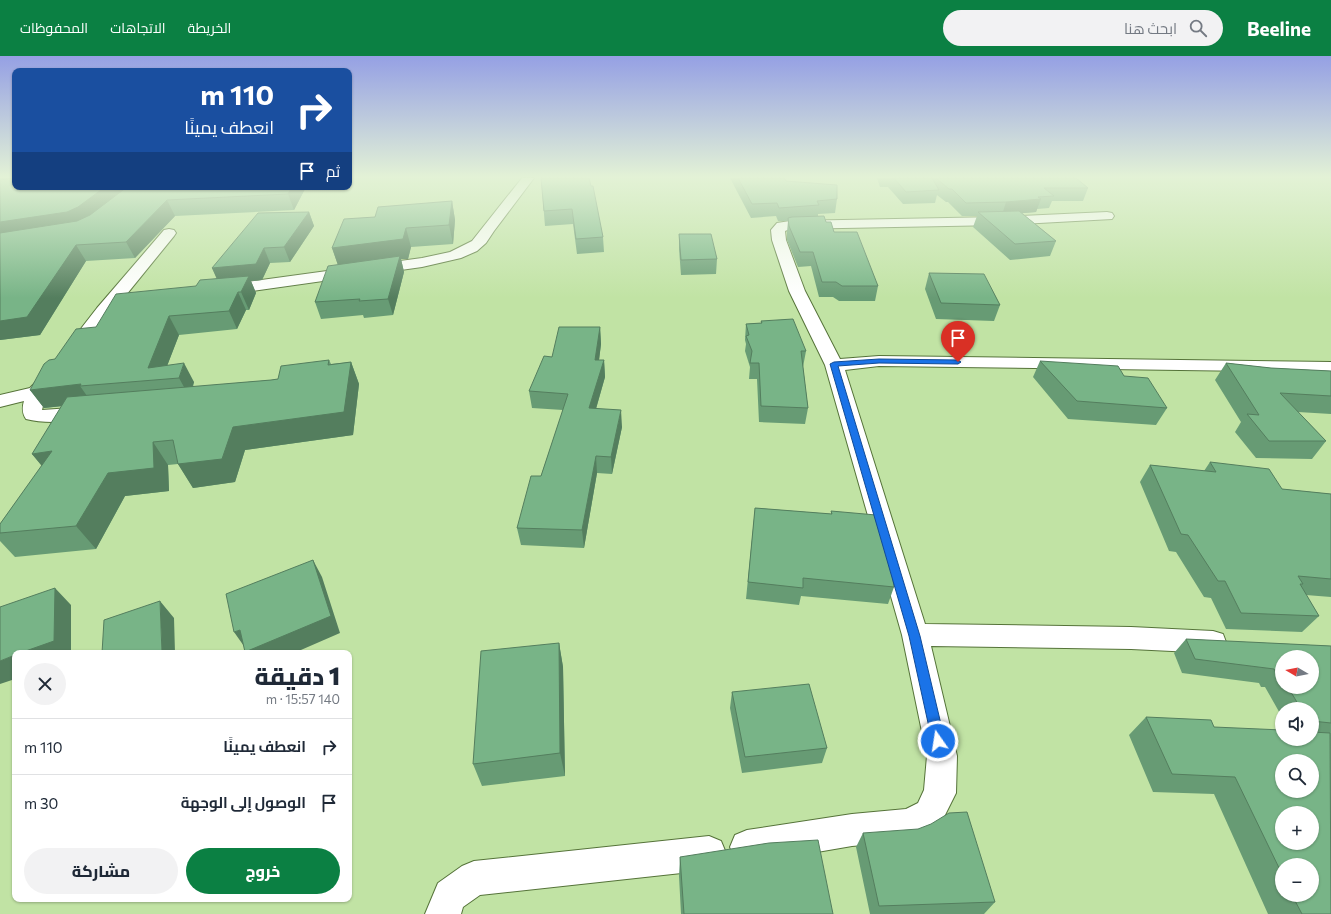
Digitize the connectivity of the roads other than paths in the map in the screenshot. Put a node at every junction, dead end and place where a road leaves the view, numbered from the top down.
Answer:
1 (496, 218) edge
2 (1052, 218) edge
3 (169, 233) dead end
4 (209, 291) edge
5 (137, 297) edge
6 (113, 300) junction
7 (834, 364) junction
8 (1328, 367) dead end
9 (37, 392) junction
10 (0, 401) edge
11 (108, 411) edge
12 (915, 636) junction
13 (1239, 643) edge
14 (443, 914) edge

1 - 4 street
2 - 7 street
3 - 6 street
5 - 6 street
6 - 9 street
7 - 8 street
7 - 12 street
9 - 10 street
9 - 11 street
12 - 13 street
12 - 14 street

